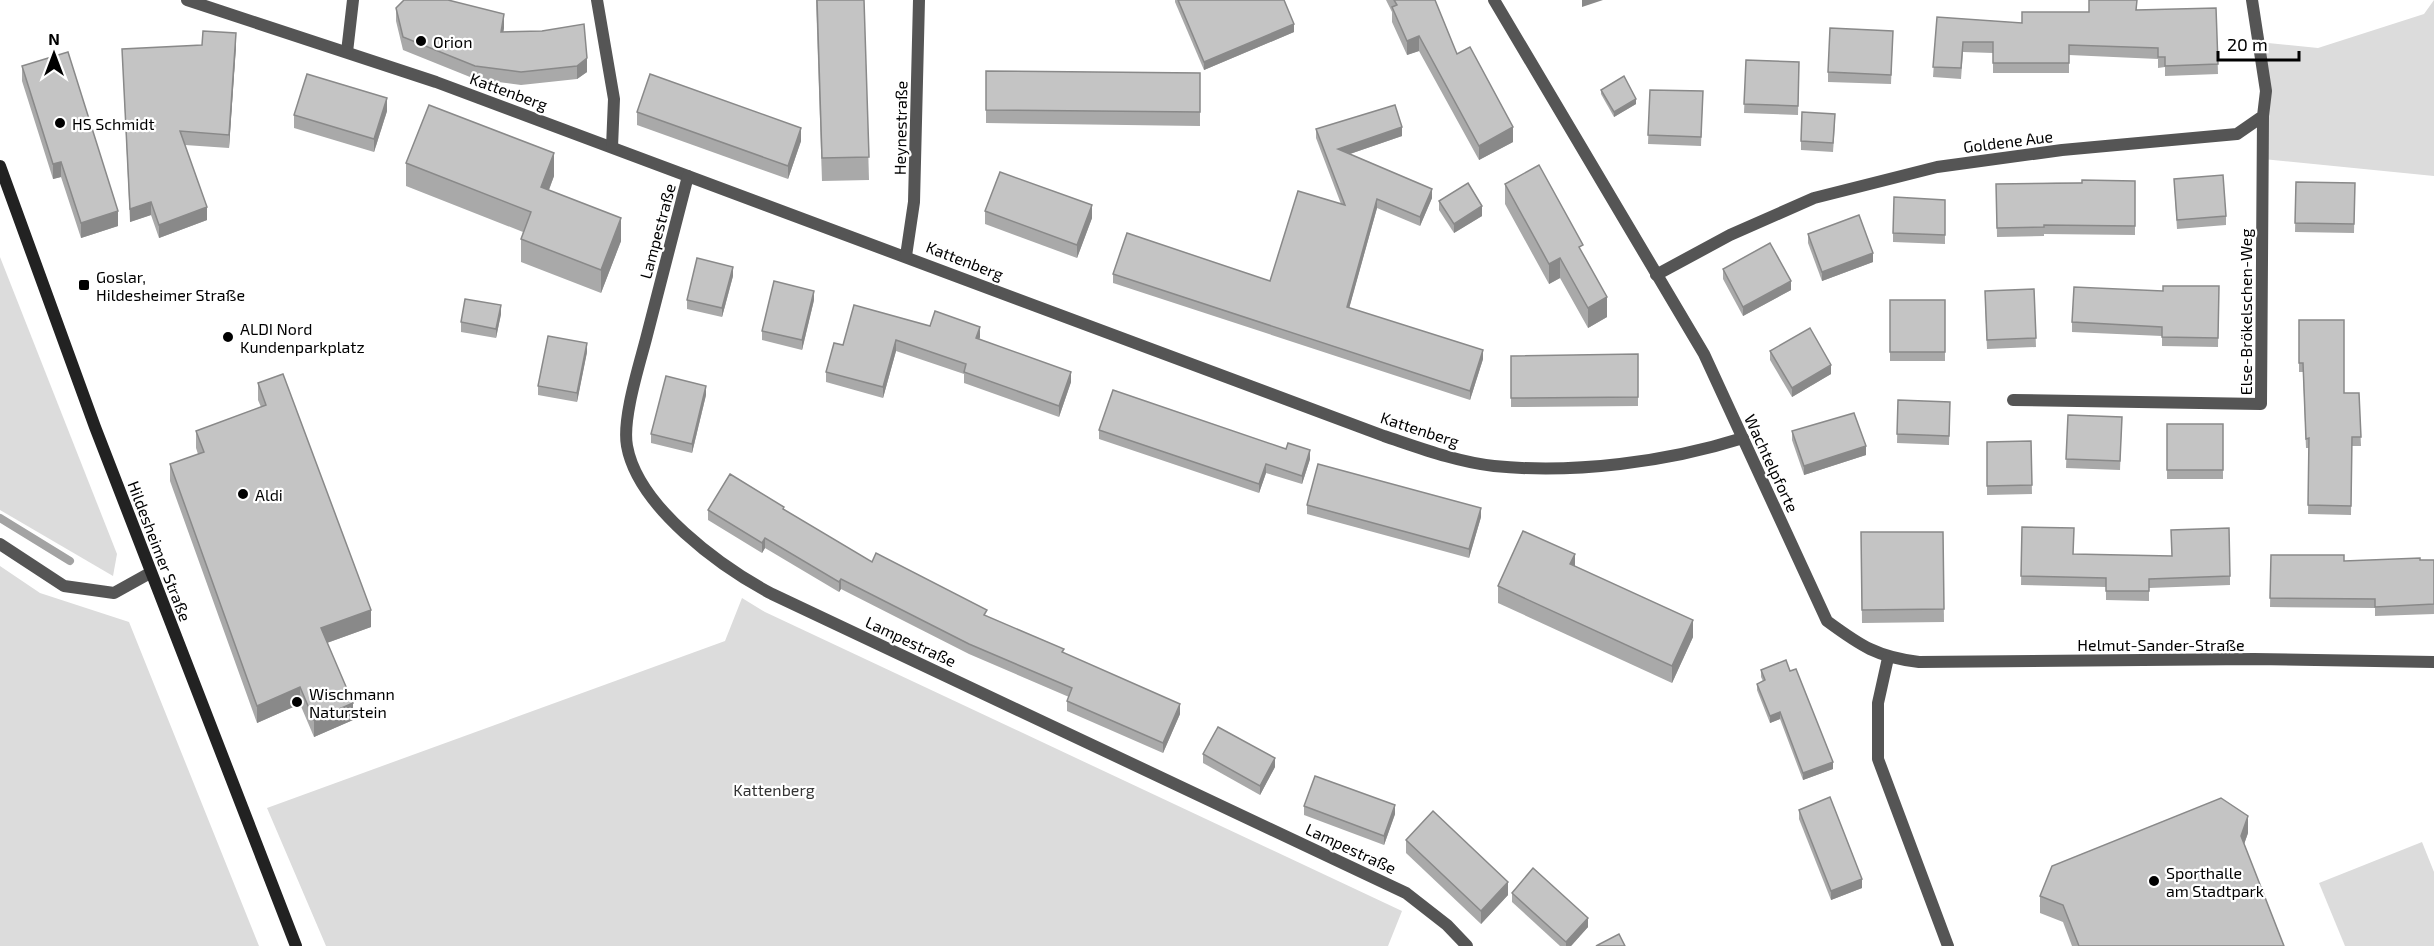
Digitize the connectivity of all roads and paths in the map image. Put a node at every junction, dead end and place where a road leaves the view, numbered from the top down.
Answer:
1 (187, 0) edge
2 (353, 0) edge
3 (597, 0) edge
4 (919, 0) edge
5 (1494, 0) edge
6 (2252, 0) edge
7 (347, 52) junction
8 (2263, 116) junction
9 (612, 147) junction
10 (0, 166) edge
11 (688, 176) junction
12 (906, 256) junction
13 (1656, 275) junction
14 (2013, 400) dead end
15 (1743, 438) junction
16 (0, 544) edge
17 (150, 573) junction
18 (1887, 658) junction
19 (2434, 662) edge
20 (296, 946) edge
21 (1467, 946) edge
22 (1948, 946) edge

1 - 7 street, Kattenberg
2 - 7 street
3 - 9 street
4 - 12 street, Heynestraße
5 - 13 street, Wachtelpforte
6 - 8 street
7 - 9 street, Kattenberg
8 - 13 street, Goldene Aue
8 - 14 street, Else-Brökelschen-Weg
9 - 11 street, Kattenberg
10 - 17 main road, Hildesheimer Straße
11 - 12 street, Kattenberg
11 - 21 street, Lampestraße
12 - 15 street, Kattenberg
13 - 15 street, Wachtelpforte
15 - 18 street, Wachtelpforte
16 - 17 street
17 - 20 main road, Hildesheimer Straße
18 - 19 street, Helmut-Sander-Straße
18 - 22 street

